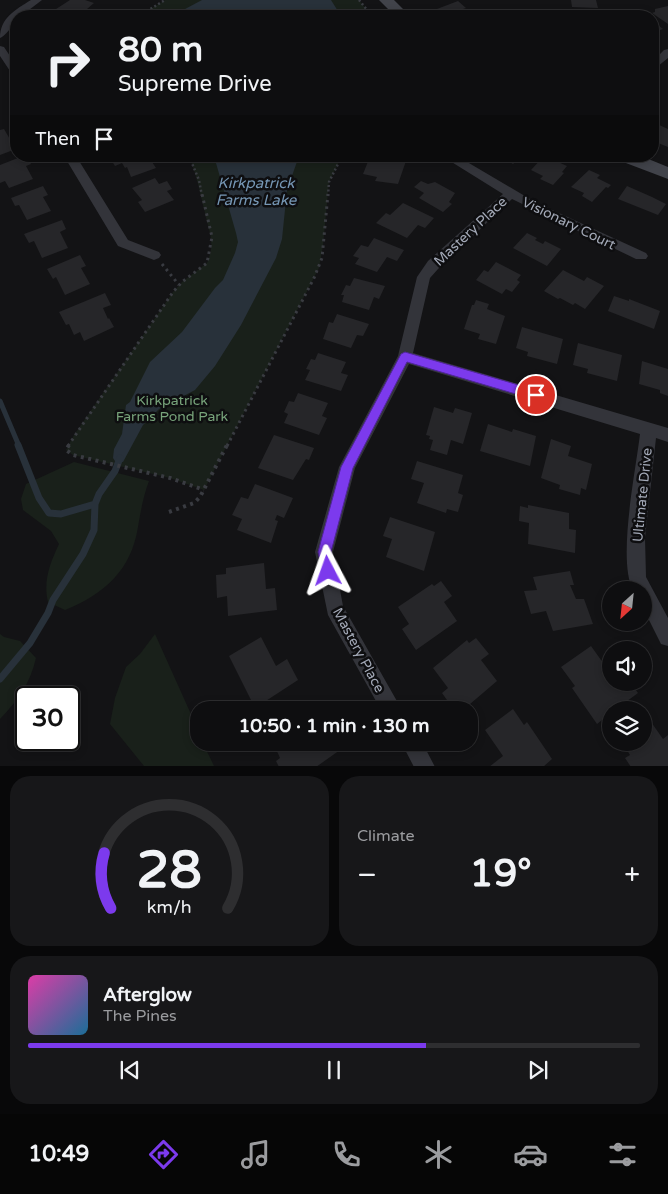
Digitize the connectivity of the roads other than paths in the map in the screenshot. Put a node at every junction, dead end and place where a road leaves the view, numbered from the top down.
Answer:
1 (37, 0) edge
2 (386, 0) edge
3 (22, 10) edge
4 (397, 10) edge
5 (10, 21) edge
6 (0, 35) edge
7 (0, 49) edge
8 (668, 52) edge
9 (659, 61) edge
10 (10, 63) edge
11 (74, 162) edge
12 (458, 162) edge
13 (640, 162) edge
14 (668, 173) edge
15 (510, 194) junction
16 (154, 255) road end
17 (640, 256) dead end
18 (405, 357) junction
19 (649, 428) junction
20 (668, 435) edge
21 (638, 581) edge
22 (652, 608) edge
23 (668, 637) edge
24 (387, 701) edge
25 (416, 751) edge
26 (425, 766) edge

1 - 3 street
2 - 4 street
5 - 6 street
7 - 10 street
8 - 9 street
11 - 16 street
12 - 15 street, Visionary Court
13 - 14 street
15 - 17 street, Visionary Court
15 - 18 street, Mastery Place
18 - 19 street
18 - 24 street, Mastery Place
19 - 20 street
19 - 21 street, Ultimate Drive
22 - 23 street, Ultimate Drive
25 - 26 street

